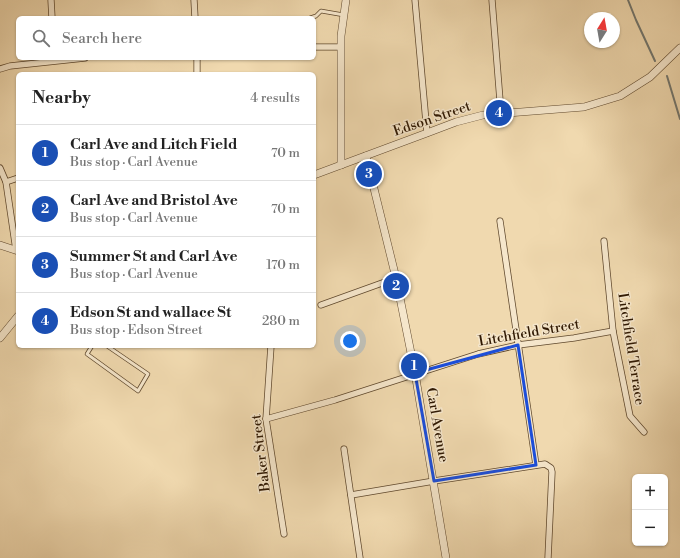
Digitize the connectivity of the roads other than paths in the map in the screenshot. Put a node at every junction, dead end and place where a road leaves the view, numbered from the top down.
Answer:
1 (51, 0) edge
2 (194, 0) edge
3 (346, 0) edge
4 (414, 0) edge
5 (492, 0) edge
6 (344, 15) junction
7 (52, 16) edge
8 (195, 16) edge
9 (316, 16) edge
10 (316, 47) edge
11 (341, 47) junction
12 (680, 48) edge
13 (54, 60) edge
14 (197, 60) edge
15 (0, 69) edge
16 (197, 72) edge
17 (501, 114) junction
18 (427, 133) junction
19 (366, 156) junction
20 (341, 165) junction
21 (0, 168) edge
22 (316, 174) edge
23 (16, 179) edge
24 (6, 182) junction
25 (500, 220) dead end
26 (604, 241) dead end
27 (16, 245) edge
28 (0, 246) edge
29 (16, 251) edge
30 (396, 278) junction
31 (321, 305) dead end
32 (16, 318) edge
33 (613, 331) junction
34 (0, 338) edge
35 (518, 345) junction
36 (91, 348) edge
37 (110, 348) edge
38 (271, 348) edge
39 (415, 373) junction
40 (266, 420) junction
41 (644, 432) dead end
42 (344, 449) dead end
43 (536, 465) junction
44 (434, 481) junction
45 (351, 495) junction
46 (284, 534) dead end
47 (360, 558) edge
48 (446, 558) edge
49 (548, 558) edge

1 - 7 street
2 - 8 street
3 - 6 street
4 - 18 street
5 - 17 street
6 - 9 lane
6 - 11 street
10 - 11 street
11 - 20 street
12 - 17 street, Edson Street
13 - 15 street
14 - 16 street
17 - 18 street, Edson Street
18 - 19 street, Edson Street
19 - 20 street, Edson Street
19 - 30 street, Carl Avenue
20 - 22 street, Edson Street
21 - 24 street
23 - 24 street
24 - 27 street
25 - 35 street
26 - 33 street, Litchfield Terrace
28 - 29 street
30 - 31 street
30 - 39 street, Carl Avenue
32 - 34 street
33 - 35 street, Litchfield Street
33 - 41 street, Litchfield Terrace
35 - 39 street, Litchfield Street
35 - 43 street
36 - 37 lane
38 - 40 street, Baker Street
39 - 40 street, Litchfield Street
39 - 44 street, Carl Avenue
40 - 46 street, Baker Street
42 - 45 street
43 - 44 street
43 - 49 street
44 - 45 street
44 - 48 street, Carl Avenue
45 - 47 street

